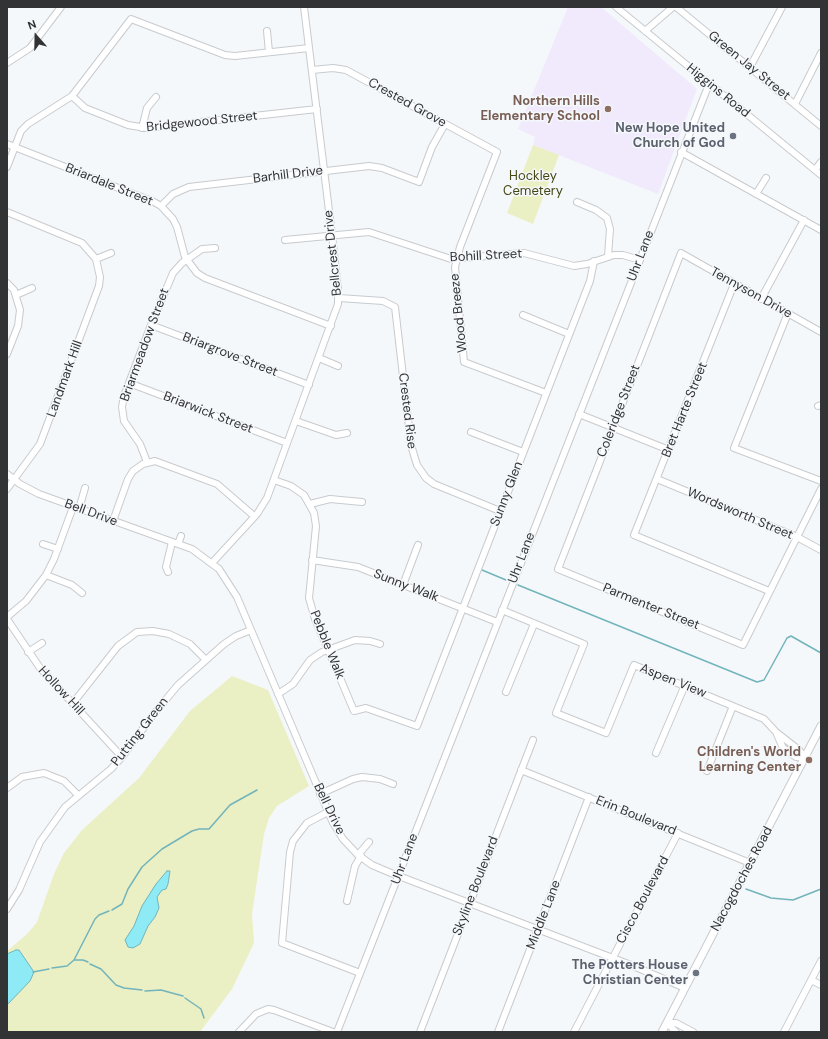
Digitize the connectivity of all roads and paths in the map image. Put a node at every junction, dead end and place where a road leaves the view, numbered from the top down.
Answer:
1 (61, 7) edge
2 (304, 7) edge
3 (616, 7) edge
4 (675, 7) edge
5 (782, 7) edge
6 (267, 30) dead end
7 (645, 31) junction
8 (309, 48) junction
9 (269, 52) junction
10 (821, 54) edge
11 (7, 63) edge
12 (750, 67) junction
13 (312, 70) junction
14 (709, 84) junction
15 (72, 96) junction
16 (156, 97) dead end
17 (795, 104) junction
18 (317, 109) junction
19 (445, 124) junction
20 (821, 126) edge
21 (142, 128) junction
22 (7, 144) edge
23 (15, 147) junction
24 (497, 152) joint
25 (681, 152) junction
26 (821, 162) edge
27 (7, 167) edge
28 (815, 170) junction
29 (323, 171) junction
30 (821, 175) edge
31 (766, 178) dead end
32 (756, 194) junction
33 (577, 202) dead end
34 (161, 206) junction
35 (7, 212) edge
36 (804, 220) junction
37 (821, 230) edge
38 (332, 235) junction
39 (284, 240) dead end
40 (216, 248) dead end
41 (111, 253) dead end
42 (681, 253) joint
43 (608, 256) junction
44 (96, 259) junction
45 (456, 259) junction
46 (186, 260) junction
47 (640, 260) junction
48 (594, 261) junction
49 (7, 283) edge
50 (734, 284) junction
51 (32, 288) dead end
52 (16, 295) junction
53 (338, 298) junction
54 (761, 299) junction
55 (788, 313) junction
56 (523, 316) dead end
57 (151, 325) junction
58 (331, 326) junction
59 (821, 332) edge
60 (569, 334) junction
61 (7, 354) edge
62 (319, 358) junction
63 (338, 366) dead end
64 (129, 383) junction
65 (309, 385) junction
66 (546, 393) junction
67 (579, 414) junction
68 (296, 421) junction
69 (613, 428) junction
70 (471, 432) dead end
71 (347, 433) dead end
72 (287, 443) junction
73 (669, 450) junction
74 (523, 452) junction
75 (147, 462) junction
76 (7, 474) edge
77 (14, 479) junction
78 (657, 479) junction
79 (274, 480) junction
80 (821, 481) edge
81 (86, 488) dead end
82 (7, 489) edge
83 (821, 489) edge
84 (362, 502) dead end
85 (310, 504) junction
86 (76, 508) junction
87 (500, 511) junction
88 (254, 516) junction
89 (113, 521) junction
90 (181, 536) dead end
91 (797, 537) junction
92 (175, 543) junction
93 (44, 544) dead end
94 (418, 545) dead end
95 (58, 549) junction
96 (821, 550) edge
97 (312, 560) junction
98 (212, 563) junction
99 (558, 570) joint
100 (168, 572) dead end
101 (46, 574) junction
102 (403, 584) junction
103 (769, 591) junction
104 (82, 593) dead end
105 (462, 607) junction
106 (502, 610) junction
107 (7, 618) edge
108 (497, 622) junction
109 (534, 624) junction
110 (251, 630) junction
111 (42, 643) dead end
112 (380, 644) dead end
113 (328, 649) junction
114 (28, 652) junction
115 (206, 660) junction
116 (684, 685) junction
117 (506, 692) dead end
118 (278, 694) junction
119 (73, 703) junction
120 (733, 706) junction
121 (354, 711) joint
122 (821, 726) edge
123 (533, 740) dead end
124 (656, 753) dead end
125 (122, 756) junction
126 (805, 758) junction
127 (521, 770) junction
128 (707, 771) dead end
129 (393, 784) dead end
130 (7, 788) edge
131 (320, 794) junction
132 (78, 795) junction
133 (589, 797) junction
134 (328, 812) junction
135 (678, 833) junction
136 (369, 842) dead end
137 (360, 856) junction
138 (750, 863) junction
139 (398, 876) junction
140 (347, 901) dead end
141 (470, 903) junction
142 (7, 909) edge
143 (538, 929) junction
144 (612, 958) junction
145 (821, 961) edge
146 (360, 973) junction
147 (811, 980) junction
148 (821, 985) edge
149 (685, 988) junction
150 (667, 1023) junction
151 (239, 1032) edge
152 (333, 1032) edge
153 (337, 1032) edge
154 (420, 1032) edge
155 (498, 1032) edge
156 (574, 1032) edge
157 (662, 1032) edge
158 (676, 1032) edge
159 (693, 1032) edge
160 (784, 1032) edge

1 - 11 street
2 - 8 street, Bellcrest Drive
3 - 7 street, Higgins Road
4 - 7 street
4 - 12 street, Green Jay Street
5 - 12 street
6 - 9 street
7 - 14 street, Higgins Road
8 - 9 street
8 - 13 street, Bellcrest Drive
9 - 15 street
10 - 17 street
12 - 17 street, Green Jay Street
13 - 18 street, Bellcrest Drive
13 - 19 street, Crested Grove
14 - 25 street, Uhr Lane
14 - 28 street, Higgins Road
15 - 21 street, Bridgewood Street
15 - 23 street
16 - 21 street
17 - 20 street, Green Jay Street
18 - 21 street, Bridgewood Street
18 - 29 street, Bellcrest Drive
19 - 24 street, Crested Grove
19 - 29 street, Barhill Drive
22 - 23 street, Briardale Street
23 - 27 street
23 - 34 street, Briardale Street
24 - 45 street, Wood Breeze
25 - 32 street
25 - 47 street, Uhr Lane
26 - 28 street
28 - 30 street, Higgins Road
29 - 34 street, Barhill Drive
29 - 38 street, Bellcrest Drive
31 - 32 street
32 - 36 street
33 - 43 street
34 - 46 street, Briardale Street
35 - 44 street
36 - 37 street
36 - 54 street
38 - 39 street, Bohill Street
38 - 45 street, Bohill Street
38 - 53 street, Bellcrest Drive
40 - 46 street, Briarmeadow Street
41 - 44 street
42 - 50 street, Tennyson Drive
42 - 69 street, Coleridge Street
43 - 47 street, Bohill Street
43 - 48 street, Bohill Street
44 - 77 street, Landmark Hill
45 - 48 street, Bohill Street
45 - 66 street, Wood Breeze
46 - 57 street, Briarmeadow Street
46 - 58 street, Briardale Street
47 - 67 street, Uhr Lane
48 - 60 street, Sunny Glen
49 - 52 street
50 - 54 street, Tennyson Drive
50 - 73 street, Bret Harte Street
51 - 52 street
52 - 61 street
53 - 58 street, Bellcrest Drive
53 - 87 street, Crested Rise
54 - 55 street, Tennyson Drive
55 - 59 street, Tennyson Drive
55 - 80 street
56 - 60 street
57 - 64 street, Briarmeadow Street
57 - 65 street, Briargrove Street
58 - 62 street, Bellcrest Drive
60 - 66 street, Sunny Glen
62 - 63 street
62 - 65 street, Bellcrest Drive
64 - 72 street, Briarwick Street
64 - 75 street, Briarmeadow Street
65 - 68 street, Bellcrest Drive
66 - 74 street, Sunny Glen
67 - 69 street
67 - 106 street, Uhr Lane
68 - 71 street
68 - 72 street, Bellcrest Drive
69 - 73 street
69 - 99 street, Coleridge Street
70 - 74 street
72 - 79 street, Bellcrest Drive
73 - 78 street, Bret Harte Street
74 - 87 street, Sunny Glen
75 - 88 street
75 - 89 street
76 - 77 street, Bell Drive
77 - 82 street, Landmark Hill
77 - 86 street, Bell Drive
78 - 91 street, Wordsworth Street
78 - 103 street, Bret Harte Street
79 - 85 street, Pebble Walk
79 - 88 street, Bellcrest Drive
81 - 86 street
83 - 91 street
84 - 85 street
85 - 97 street, Pebble Walk
86 - 89 street, Bell Drive
86 - 95 street
87 - 105 street, Sunny Glen
88 - 98 street, Bellcrest Drive
89 - 92 street, Bell Drive
90 - 92 street
91 - 96 street, Wordsworth Street
91 - 103 street
92 - 98 street, Bell Drive
92 - 100 street
93 - 95 street
94 - 102 street
95 - 101 street
97 - 102 street, Sunny Walk
97 - 113 street, Pebble Walk
98 - 110 street, Bell Drive
99 - 103 street, Parmenter Street
101 - 104 street
101 - 107 street
102 - 105 street, Sunny Walk
105 - 108 street, Sunny Walk
105 - 121 street, Sunny Glen
106 - 108 street, Uhr Lane
106 - 109 street, Aspen View
107 - 114 street, Hollow Hill
108 - 139 street, Uhr Lane
109 - 116 street, Aspen View
109 - 117 street
110 - 115 street, Putting Green
110 - 118 street, Bell Drive
111 - 114 street
112 - 113 street
113 - 118 street
113 - 121 street, Pebble Walk
114 - 119 street, Hollow Hill
115 - 119 street
115 - 125 street, Putting Green
116 - 120 street, Aspen View
116 - 124 street
118 - 131 street, Bell Drive
119 - 125 street, Hollow Hill
120 - 126 street, Aspen View
120 - 128 street
122 - 126 main road, Nacogdoches Road
123 - 127 street, Skyline Boulevard
125 - 132 street, Putting Green
126 - 138 main road, Nacogdoches Road
127 - 133 street, Erin Boulevard
127 - 141 street, Skyline Boulevard
129 - 131 street
130 - 132 street
131 - 134 street, Bell Drive
132 - 142 street, Putting Green
133 - 135 street, Erin Boulevard
133 - 143 street, Middle Lane
134 - 137 street, Bell Drive
134 - 146 street
135 - 138 street, Erin Boulevard
135 - 144 street, Cisco Boulevard
136 - 137 street
137 - 139 street, Bell Drive
137 - 140 street
138 - 149 main road, Nacogdoches Road
139 - 141 street, Bell Drive
139 - 146 street, Uhr Lane
141 - 143 street, Bell Drive
141 - 154 street, Skyline Boulevard
143 - 144 street, Bell Drive
143 - 155 street, Middle Lane
144 - 149 street, Bell Drive
144 - 156 street, Cisco Boulevard
145 - 147 street
146 - 153 street, Uhr Lane
147 - 148 street
147 - 160 street
149 - 150 main road, Nacogdoches Road
150 - 157 main road, Nacogdoches Road
150 - 158 street
150 - 159 street
151 - 152 street

